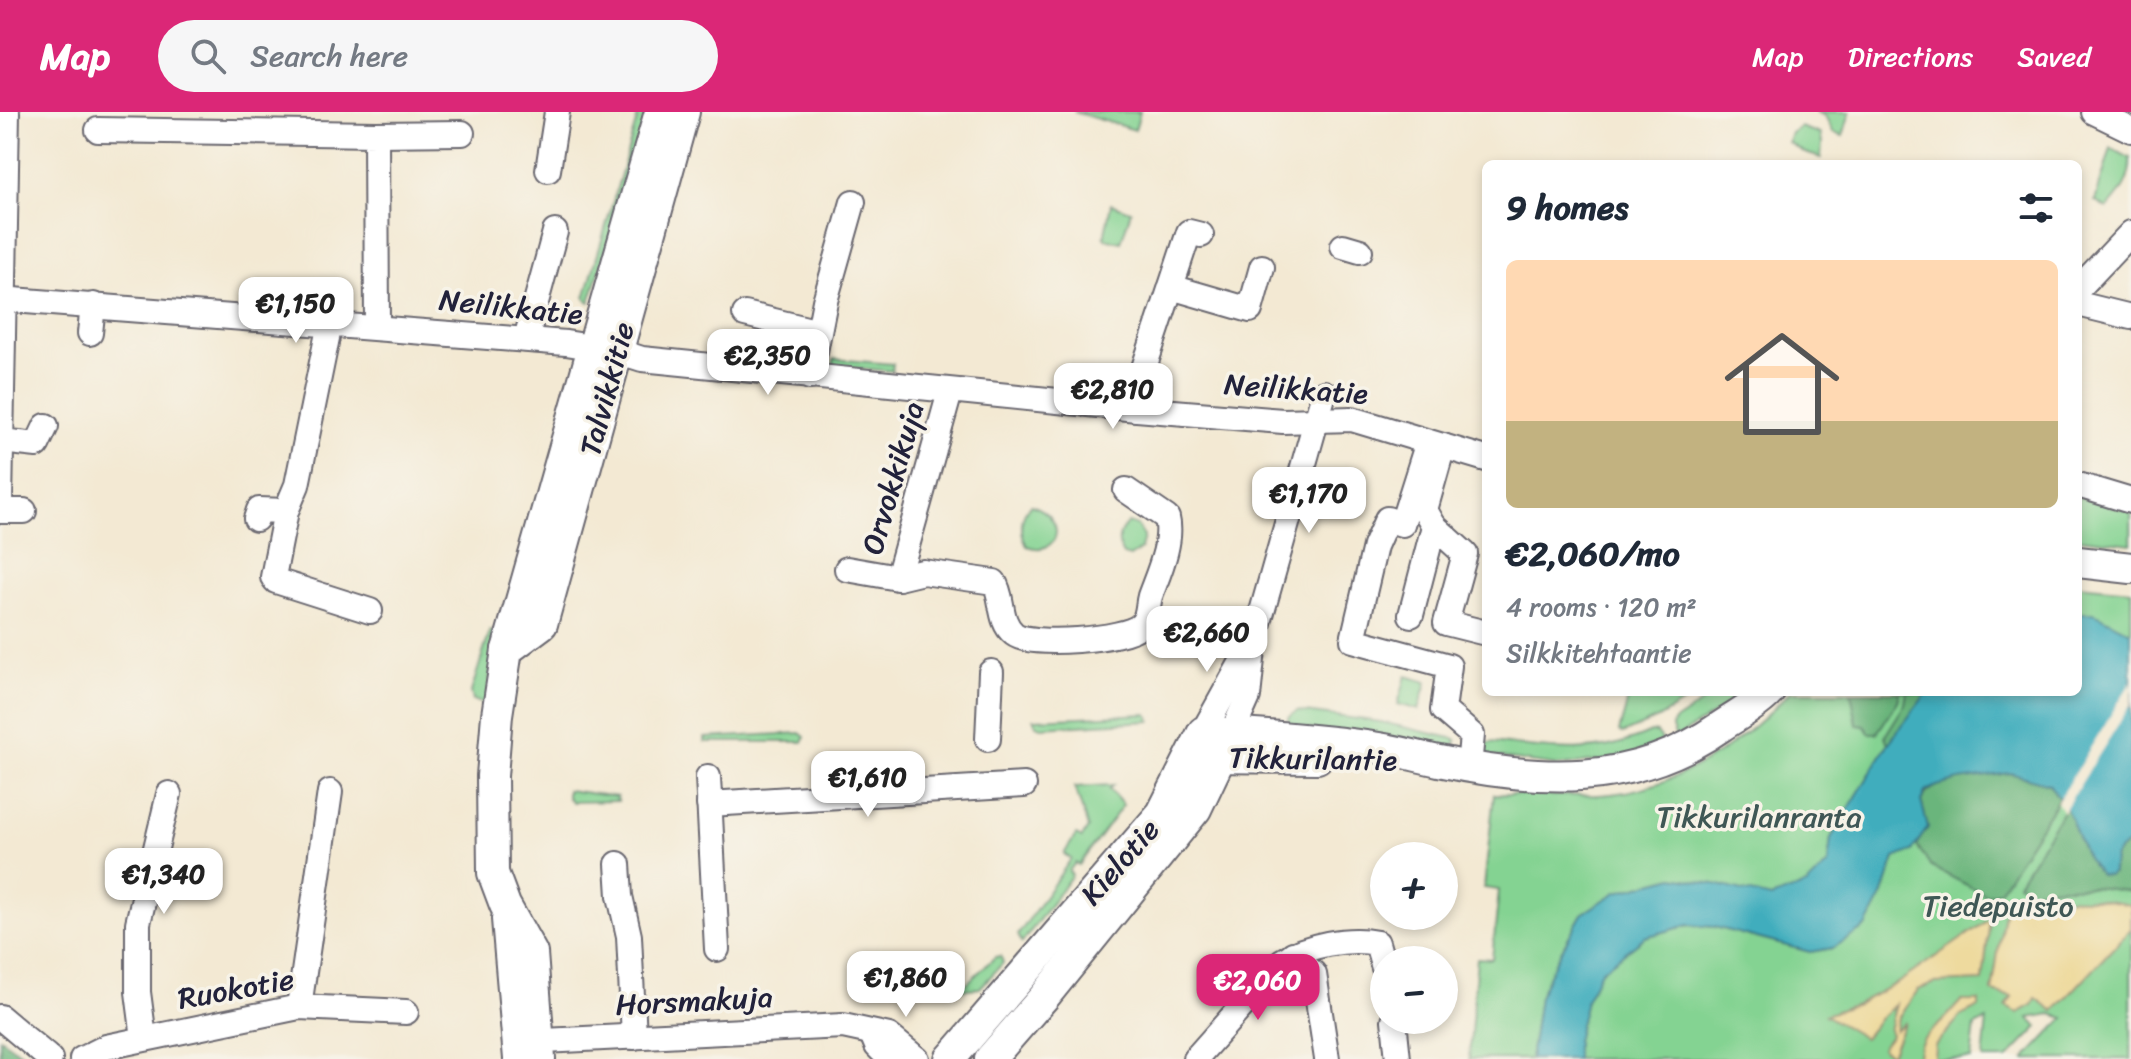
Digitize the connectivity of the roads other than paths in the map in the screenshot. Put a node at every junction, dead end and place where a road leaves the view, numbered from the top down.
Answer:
1 (7, 112) edge
2 (557, 112) edge
3 (660, 112) edge
4 (684, 112) edge
5 (2094, 112) edge
6 (98, 130) dead end
7 (2131, 130) edge
8 (462, 133) dead end
9 (376, 134) junction
10 (548, 170) dead end
11 (853, 202) dead end
12 (2131, 218) edge
13 (555, 232) dead end
14 (2131, 233) edge
15 (1201, 235) dead end
16 (2112, 250) junction
17 (1262, 267) dead end
18 (2082, 284) edge
19 (1171, 287) junction
20 (2, 298) edge
21 (93, 305) junction
22 (2082, 305) edge
23 (745, 314) dead end
24 (2131, 317) edge
25 (330, 323) junction
26 (377, 327) junction
27 (819, 332) junction
28 (90, 333) dead end
29 (526, 339) junction
30 (605, 349) junction
31 (810, 377) junction
32 (950, 392) junction
33 (1324, 393) dead end
34 (1137, 409) junction
35 (1318, 418) junction
36 (46, 426) dead end
37 (1, 441) edge
38 (1436, 444) junction
39 (1482, 458) edge
40 (2082, 486) edge
41 (1126, 490) dead end
42 (2131, 501) edge
43 (0, 504) edge
44 (286, 511) junction
45 (258, 514) dead end
46 (1434, 526) junction
47 (2082, 562) edge
48 (2131, 568) edge
49 (847, 569) dead end
50 (898, 578) junction
51 (370, 611) dead end
52 (1411, 615) dead end
53 (1482, 632) dead end
54 (991, 672) dead end
55 (1747, 696) edge
56 (1763, 696) edge
57 (1721, 726) junction
58 (988, 739) dead end
59 (1212, 745) junction
60 (1469, 767) junction
61 (708, 777) dead end
62 (1024, 785) dead end
63 (330, 792) dead end
64 (169, 794) dead end
65 (709, 804) junction
66 (618, 864) dead end
67 (1378, 946) edge
68 (717, 949) dead end
69 (1293, 954) junction
70 (299, 1007) junction
71 (406, 1012) dead end
72 (0, 1017) edge
73 (872, 1034) junction
74 (1400, 1034) edge
75 (634, 1037) junction
76 (144, 1038) junction
77 (528, 1050) edge
78 (50, 1059) edge
79 (82, 1059) edge
80 (890, 1059) edge
81 (917, 1059) edge
82 (950, 1059) edge
83 (990, 1059) edge
84 (1195, 1059) edge
85 (1327, 1059) edge
86 (1398, 1059) edge

1 - 20 street
2 - 10 street
3 - 30 main road, Talvikkitie
4 - 30 main road, Talvikkitie
5 - 7 street
6 - 9 street
8 - 9 street
9 - 26 street
11 - 27 street
12 - 16 street
13 - 29 street
14 - 16 street
15 - 19 street
16 - 18 street
17 - 19 street
19 - 34 street
20 - 21 street, Neilikkatie
20 - 37 street
21 - 25 street, Neilikkatie
21 - 28 street
22 - 24 street
23 - 27 street
25 - 26 street, Neilikkatie
25 - 44 street
26 - 29 street, Neilikkatie
27 - 31 street
29 - 30 street, Neilikkatie
30 - 31 street, Neilikkatie
30 - 77 main road, Talvikkitie
31 - 32 street, Neilikkatie
32 - 34 street, Neilikkatie
32 - 50 street, Orvokkikuja
33 - 35 street, Kielotie
34 - 35 street, Neilikkatie
35 - 38 street, Neilikkatie
35 - 59 street, Kielotie
36 - 37 street
37 - 43 street
38 - 39 street, Neilikkatie
38 - 46 street
38 - 60 street
40 - 42 street
41 - 50 street
44 - 45 street
44 - 51 street
46 - 52 street
46 - 53 street
47 - 48 main road
49 - 50 street, Orvokkikuja
54 - 58 street
55 - 57 main road, Tikkurilantie
56 - 57 main road, Tikkurilantie
57 - 60 main road, Tikkurilantie
59 - 60 main road, Tikkurilantie
59 - 82 main road, Kielotie
59 - 83 main road, Kielotie
61 - 65 street
62 - 65 street
63 - 70 street
64 - 76 street
65 - 68 street
66 - 75 street
67 - 69 street
69 - 84 street
69 - 85 street
70 - 71 street, Ruokotie
70 - 76 street, Ruokotie
72 - 78 street
73 - 75 street, Horsmakuja
73 - 80 street
73 - 81 street, Horsmakuja
74 - 86 street
75 - 77 street, Horsmakuja
76 - 79 street, Ruokotie

